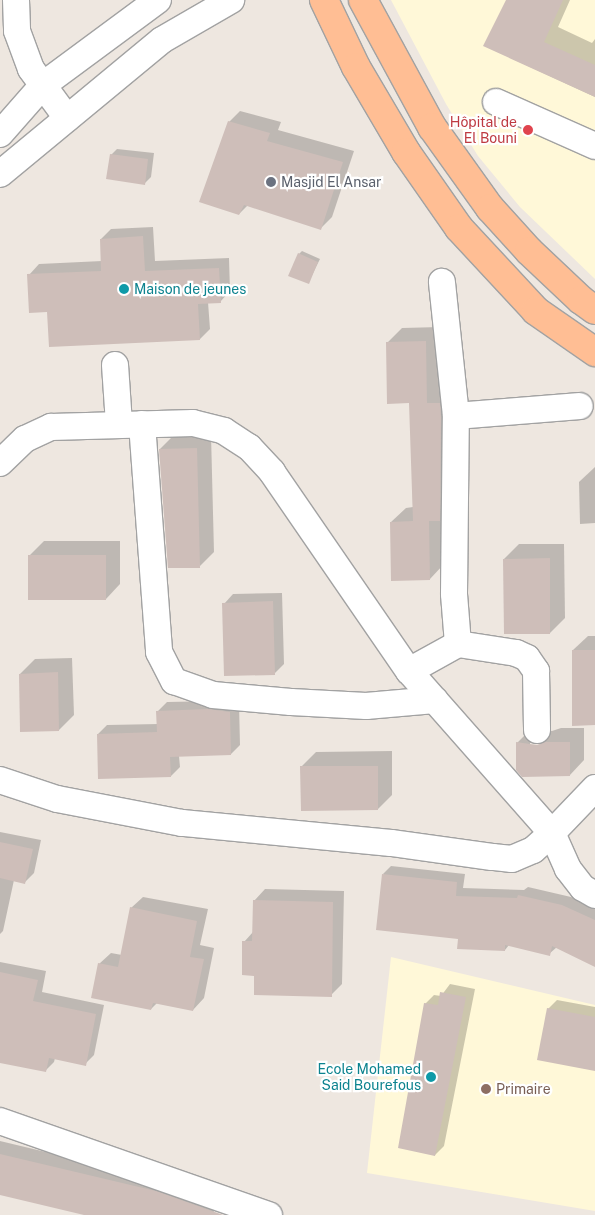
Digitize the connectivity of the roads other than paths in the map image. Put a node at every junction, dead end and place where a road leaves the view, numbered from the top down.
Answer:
1 (16, 0) edge
2 (158, 0) edge
3 (231, 0) edge
4 (324, 0) edge
5 (364, 0) edge
6 (43, 85) junction
7 (496, 102) dead end
8 (67, 118) junction
9 (0, 134) edge
10 (595, 146) edge
11 (0, 174) edge
12 (442, 282) dead end
13 (595, 310) edge
14 (595, 352) edge
15 (115, 364) dead end
16 (580, 406) dead end
17 (456, 416) junction
18 (130, 424) junction
19 (0, 463) edge
20 (458, 644) junction
21 (410, 671) junction
22 (435, 700) junction
23 (537, 730) dead end
24 (0, 780) edge
25 (595, 788) edge
26 (552, 833) junction
27 (595, 894) edge
28 (0, 1122) edge
29 (269, 1215) edge

1 - 6 street
2 - 6 street
3 - 8 street
4 - 14 main road
5 - 13 main road
6 - 8 street
6 - 9 street
7 - 10 street
8 - 11 street
12 - 17 street
15 - 18 street
16 - 17 street
17 - 20 street
18 - 19 street
18 - 21 street
18 - 22 street
20 - 21 street
20 - 23 street
21 - 22 street
22 - 26 street
24 - 26 street
25 - 26 street
26 - 27 street
28 - 29 street

